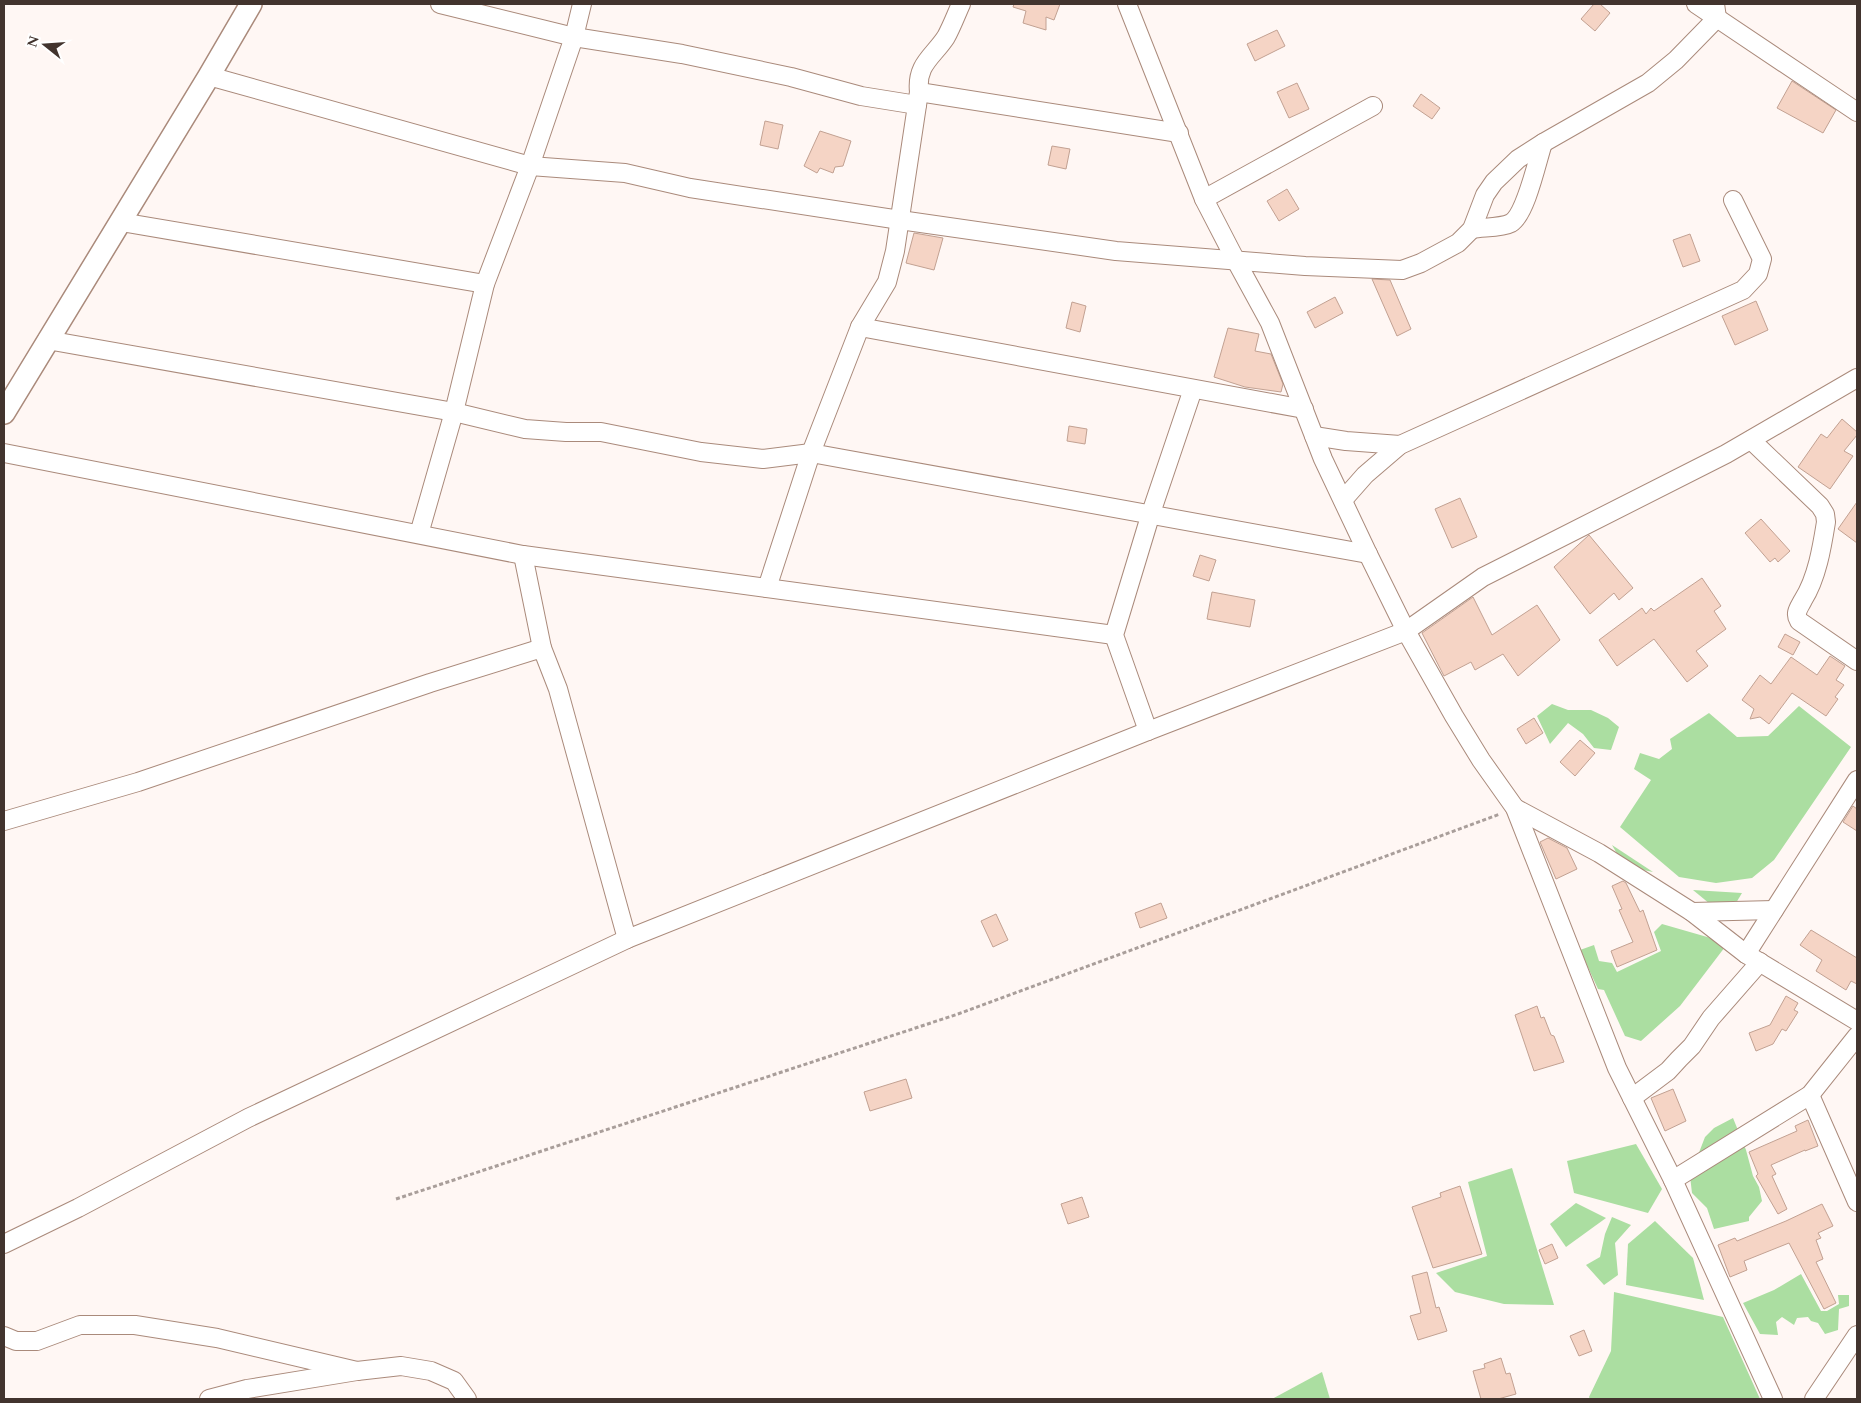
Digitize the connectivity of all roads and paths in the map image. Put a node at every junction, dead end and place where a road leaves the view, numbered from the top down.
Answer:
1 (251, 4) edge
2 (440, 4) edge
3 (582, 4) edge
4 (961, 4) edge
5 (1127, 4) edge
6 (1696, 4) edge
7 (1716, 11) edge
8 (574, 37) junction
9 (209, 76) junction
10 (918, 98) junction
11 (1373, 106) dead end
12 (1857, 112) edge
13 (1179, 133) junction
14 (1543, 143) junction
15 (530, 166) junction
16 (1204, 200) junction
17 (1733, 200) dead end
18 (900, 220) junction
19 (121, 222) junction
20 (1472, 229) junction
21 (1235, 260) junction
22 (485, 284) junction
23 (860, 327) junction
24 (47, 340) junction
25 (1857, 378) edge
26 (1193, 390) junction
27 (1304, 409) junction
28 (454, 412) junction
29 (4, 413) edge
30 (1314, 436) junction
31 (1751, 440) junction
32 (1400, 446) junction
33 (4, 453) edge
34 (811, 453) junction
35 (1343, 500) junction
36 (1151, 513) junction
37 (419, 534) junction
38 (1368, 554) junction
39 (523, 555) junction
40 (767, 588) junction
41 (1406, 631) junction
42 (1114, 635) junction
43 (542, 648) junction
44 (1857, 661) edge
45 (1148, 731) junction
46 (1857, 780) edge
47 (1515, 808) junction
48 (4, 821) edge
49 (1774, 910) junction
50 (1692, 912) junction
51 (627, 939) junction
52 (1753, 958) junction
53 (1857, 1021) edge
54 (1857, 1036) edge
55 (1810, 1095) junction
56 (1632, 1098) junction
57 (1673, 1180) junction
58 (396, 1199) dead end
59 (1857, 1202) edge
60 (4, 1244) edge
61 (1857, 1335) edge
62 (4, 1336) edge
63 (357, 1370) junction
64 (209, 1399) edge
65 (467, 1399) edge
66 (1773, 1399) edge
67 (1814, 1399) edge

1 - 9 street
2 - 8 street
3 - 8 street
4 - 10 street
5 - 13 street
6 - 7 street
7 - 12 street
7 - 14 street
8 - 10 street
8 - 15 street
9 - 15 street
9 - 19 street
10 - 13 street
10 - 18 street
11 - 16 street
13 - 16 street
14 - 20 street
14 - 20 street
15 - 18 street
15 - 22 street
16 - 21 street
17 - 32 street
18 - 21 street
18 - 23 street
19 - 22 street
19 - 24 street
20 - 21 street
21 - 27 street
22 - 28 street
23 - 26 street
23 - 34 street
24 - 28 street
24 - 29 street
25 - 31 street
26 - 27 street
26 - 36 street
27 - 30 street
28 - 34 street
28 - 37 street
30 - 32 street
30 - 35 street
31 - 41 street
31 - 44 street
32 - 35 street
33 - 37 street
34 - 36 street
34 - 40 street
35 - 38 street
36 - 38 street
36 - 42 street
37 - 39 street
38 - 41 street
39 - 40 street
39 - 43 street
40 - 42 street
41 - 45 street
41 - 47 street
42 - 45 street
43 - 48 street
43 - 51 street
45 - 51 street
46 - 49 street
47 - 50 street
47 - 56 street
47 - 58 path
49 - 50 street
49 - 52 street
50 - 52 street
51 - 60 street
52 - 53 street
52 - 56 street
54 - 55 street
55 - 57 street
55 - 59 street
56 - 57 street
57 - 66 street
61 - 67 street
62 - 63 street
63 - 64 street
63 - 65 street

